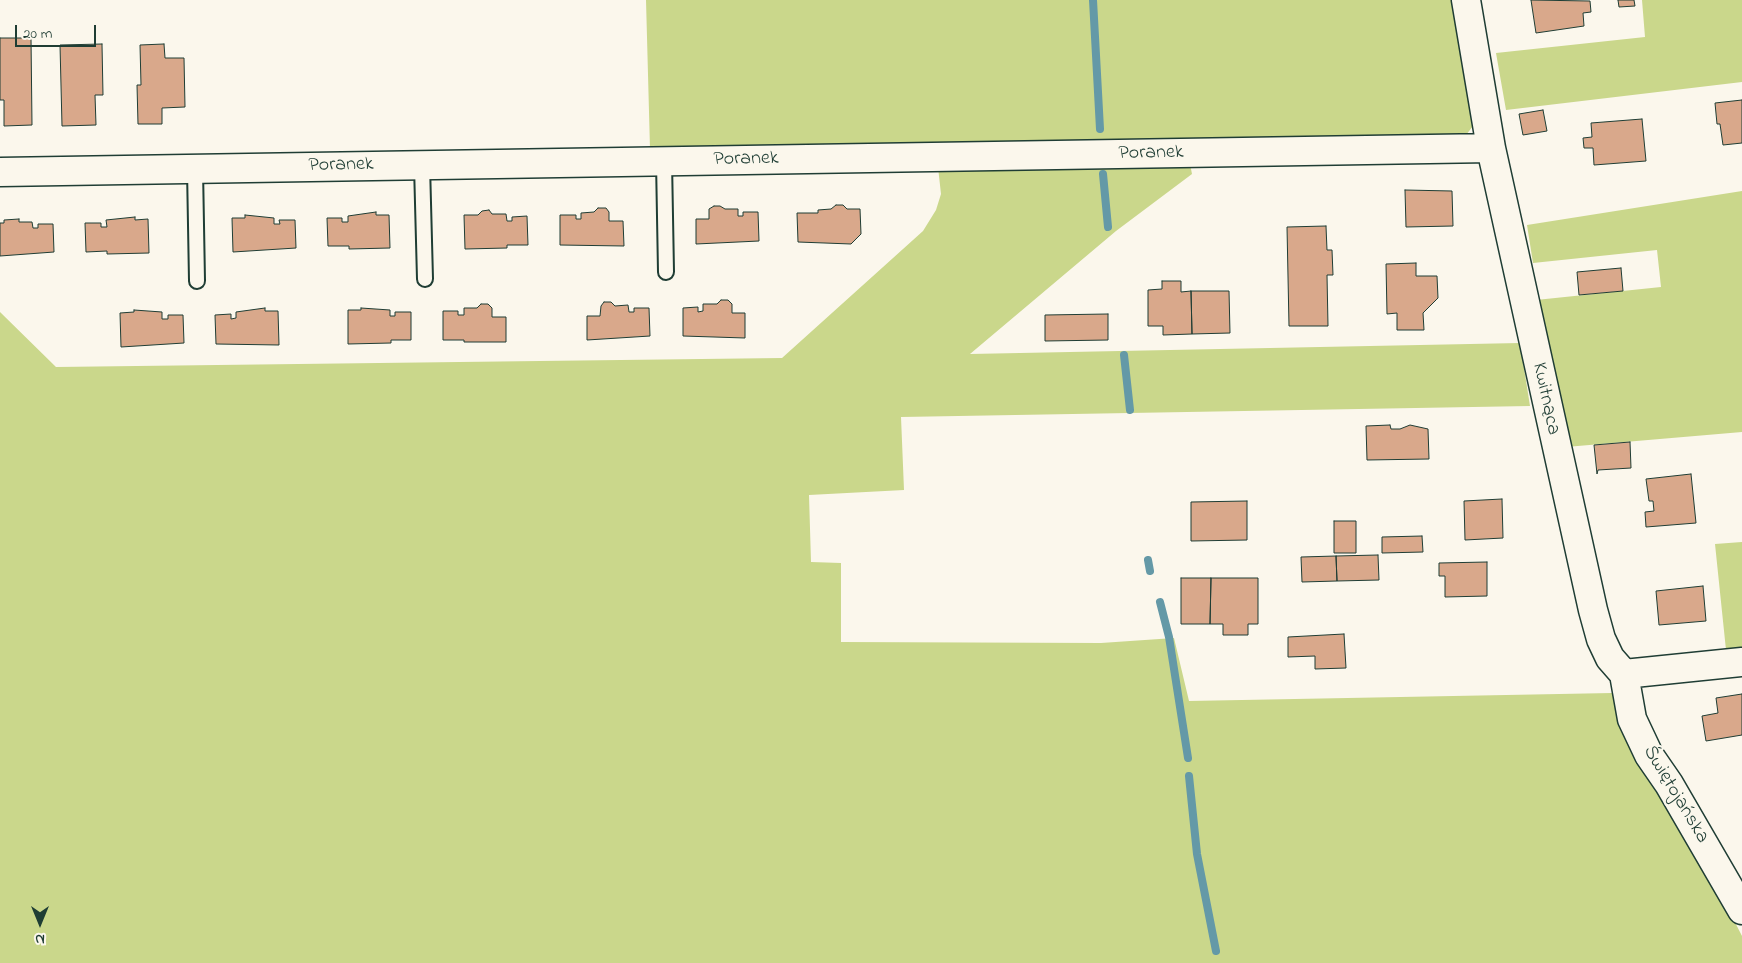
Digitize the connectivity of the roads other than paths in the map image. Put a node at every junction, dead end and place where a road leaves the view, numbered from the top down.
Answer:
1 (1466, 0) edge
2 (1491, 148) junction
3 (664, 161) junction
4 (422, 165) junction
5 (195, 169) junction
6 (0, 172) edge
7 (666, 272) dead end
8 (425, 279) dead end
9 (197, 281) dead end
10 (1742, 662) edge
11 (1624, 674) junction
12 (1742, 910) edge

1 - 2 street, Kwitnąca
2 - 3 street, Poranek
2 - 11 street, Kwitnąca
3 - 4 street, Poranek
3 - 7 lane
4 - 5 street, Poranek
4 - 8 lane
5 - 6 street, Poranek
5 - 9 lane
10 - 11 street
11 - 12 street, Świętojańska

